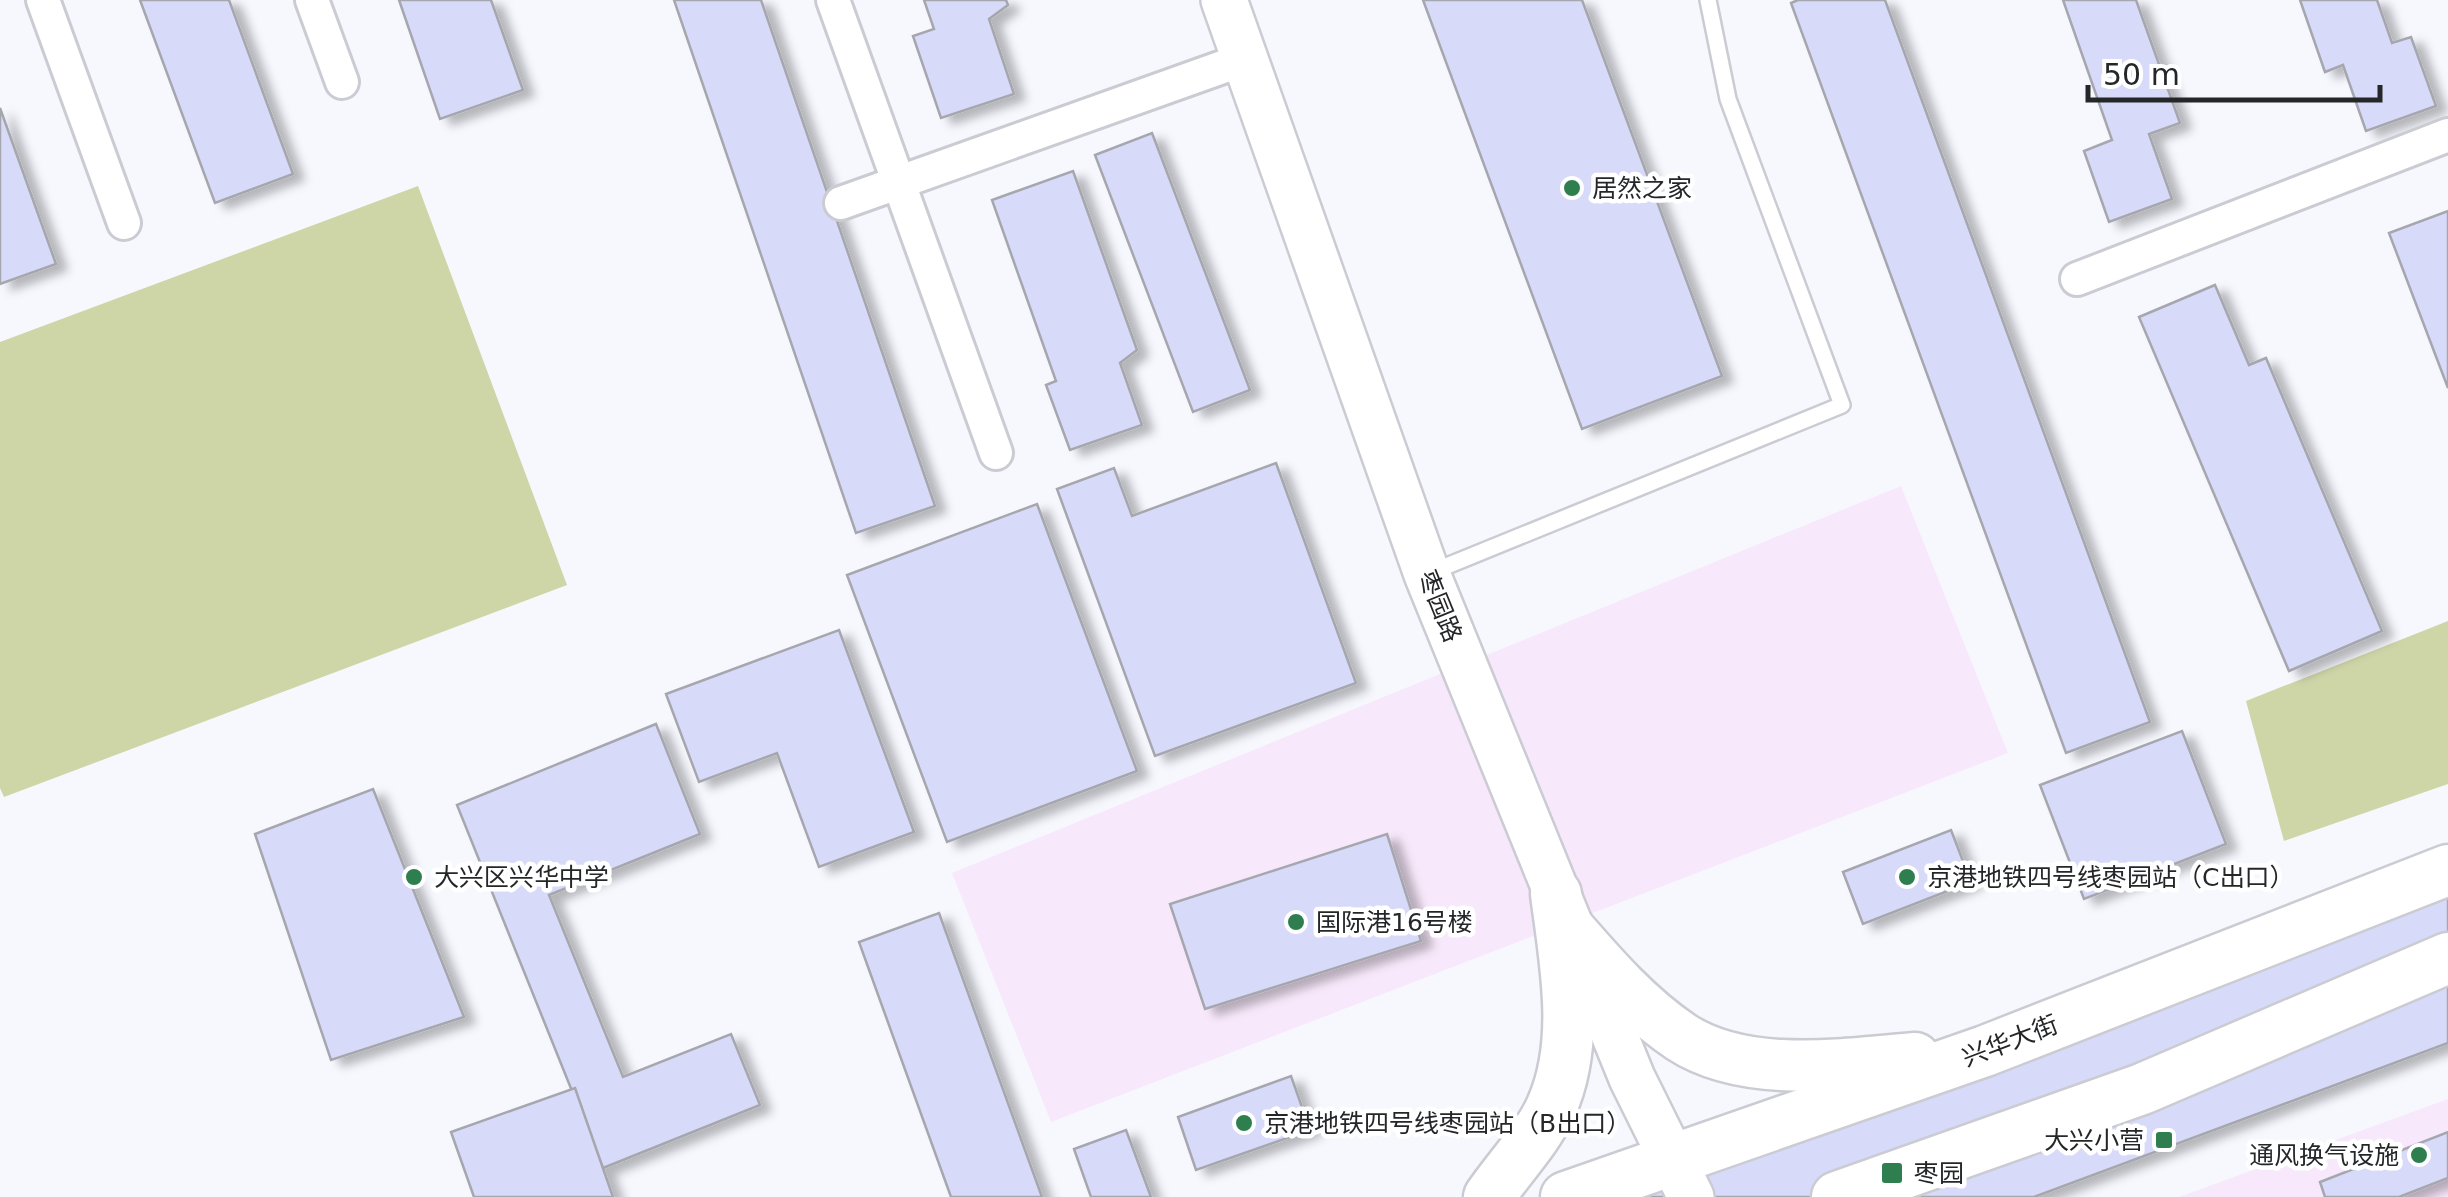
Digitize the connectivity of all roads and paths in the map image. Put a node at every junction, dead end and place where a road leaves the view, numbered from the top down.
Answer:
1 (43, 0) edge
2 (312, 0) edge
3 (833, 0) edge
4 (1224, 0) edge
5 (1708, 0) edge
6 (1245, 58) junction
7 (342, 82) dead end
8 (2448, 135) edge
9 (898, 183) junction
10 (841, 203) dead end
11 (124, 223) dead end
12 (2077, 279) dead end
13 (996, 452) dead end
14 (1427, 574) junction
15 (2448, 870) edge
16 (1563, 912) junction
17 (2448, 958) edge
18 (1984, 1052) junction
19 (1972, 1153) junction
20 (1682, 1178) edge
21 (1489, 1197) edge
22 (1566, 1197) edge
23 (1837, 1197) edge
24 (1900, 1197) edge

1 - 11 street
2 - 7 street
3 - 9 street
4 - 6 street, 枣园路
5 - 14 lane
6 - 9 street
6 - 14 street, 枣园路
8 - 12 street
9 - 10 street
9 - 13 street
14 - 16 street, 枣园路
15 - 18 main road, 兴华大街
16 - 18 main road
16 - 20 street, 枣园路
16 - 21 main road
17 - 19 main road
18 - 20 main road, 兴华大街
19 - 23 main road
19 - 24 main road
20 - 22 main road, 兴华大街

